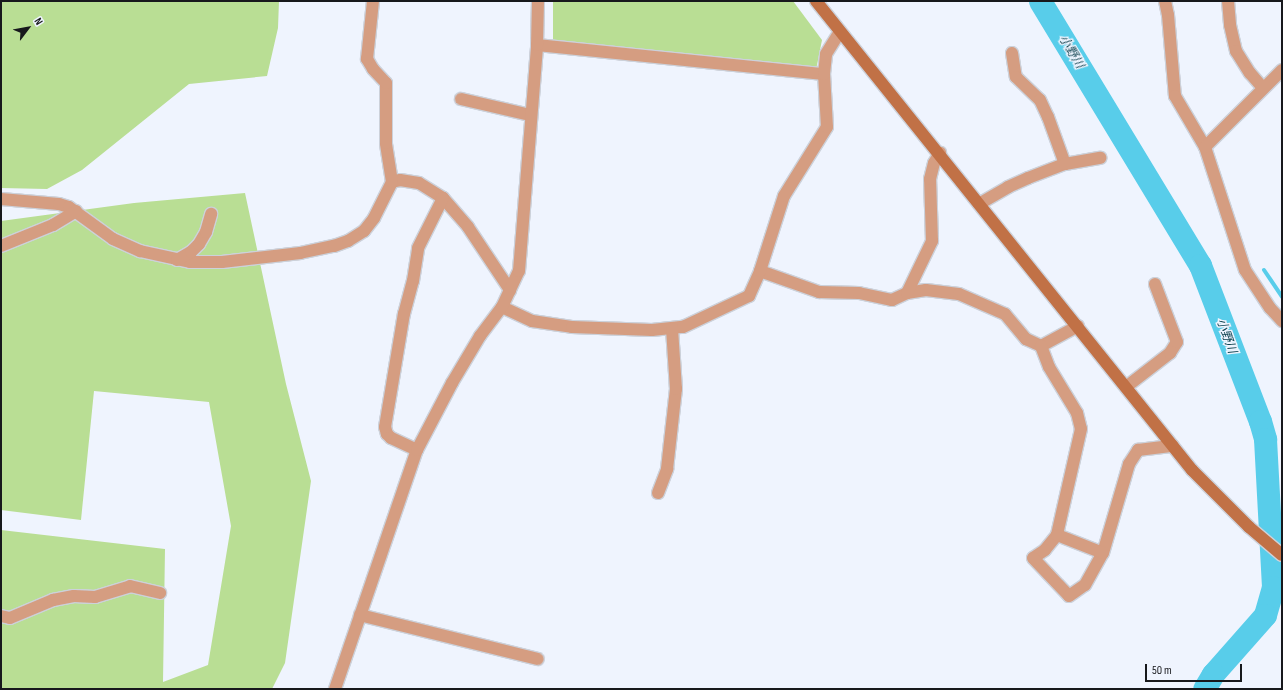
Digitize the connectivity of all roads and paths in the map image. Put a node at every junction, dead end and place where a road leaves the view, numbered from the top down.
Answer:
1 (373, 1) edge
2 (538, 1) edge
3 (816, 1) edge
4 (1165, 1) edge
5 (1228, 1) edge
6 (840, 32) junction
7 (537, 45) junction
8 (1012, 53) dead end
9 (1282, 70) edge
10 (824, 74) junction
11 (1263, 88) junction
12 (461, 99) dead end
13 (530, 115) junction
14 (1205, 147) junction
15 (940, 153) junction
16 (1100, 158) dead end
17 (1065, 164) junction
18 (392, 182) junction
19 (443, 198) junction
20 (1, 200) edge
21 (979, 204) junction
22 (76, 212) junction
23 (211, 214) dead end
24 (1, 246) edge
25 (177, 260) junction
26 (760, 271) junction
27 (1155, 284) dead end
28 (510, 290) junction
29 (907, 293) junction
30 (502, 307) junction
31 (1282, 321) edge
32 (1078, 326) junction
33 (672, 329) junction
34 (1041, 346) junction
35 (1126, 387) junction
36 (1172, 446) junction
37 (417, 450) junction
38 (658, 493) dead end
39 (1057, 535) junction
40 (1103, 552) junction
41 (1282, 555) edge
42 (160, 594) dead end
43 (360, 614) junction
44 (1, 616) edge
45 (538, 659) dead end
46 (335, 689) edge

1 - 18 street
2 - 7 street
3 - 6 street
4 - 14 street
5 - 11 street
6 - 10 street
6 - 15 street
7 - 10 street
7 - 13 street
8 - 17 street
9 - 11 street
10 - 26 street
11 - 14 street
12 - 13 street
13 - 28 street
14 - 31 street
15 - 21 street
15 - 29 street
16 - 17 street
17 - 21 street
18 - 19 street
18 - 25 street
19 - 28 street
19 - 37 street
20 - 22 street
21 - 32 street
22 - 24 street
22 - 25 street
23 - 25 street
26 - 29 street
26 - 33 street
27 - 35 street
28 - 30 street
29 - 34 street
30 - 33 street
30 - 37 street
32 - 34 street
32 - 35 street
33 - 38 street
34 - 39 street
35 - 36 street
36 - 40 street
36 - 41 street
37 - 43 street
39 - 40 street
39 - 40 street
42 - 44 street
43 - 45 street
43 - 46 street

